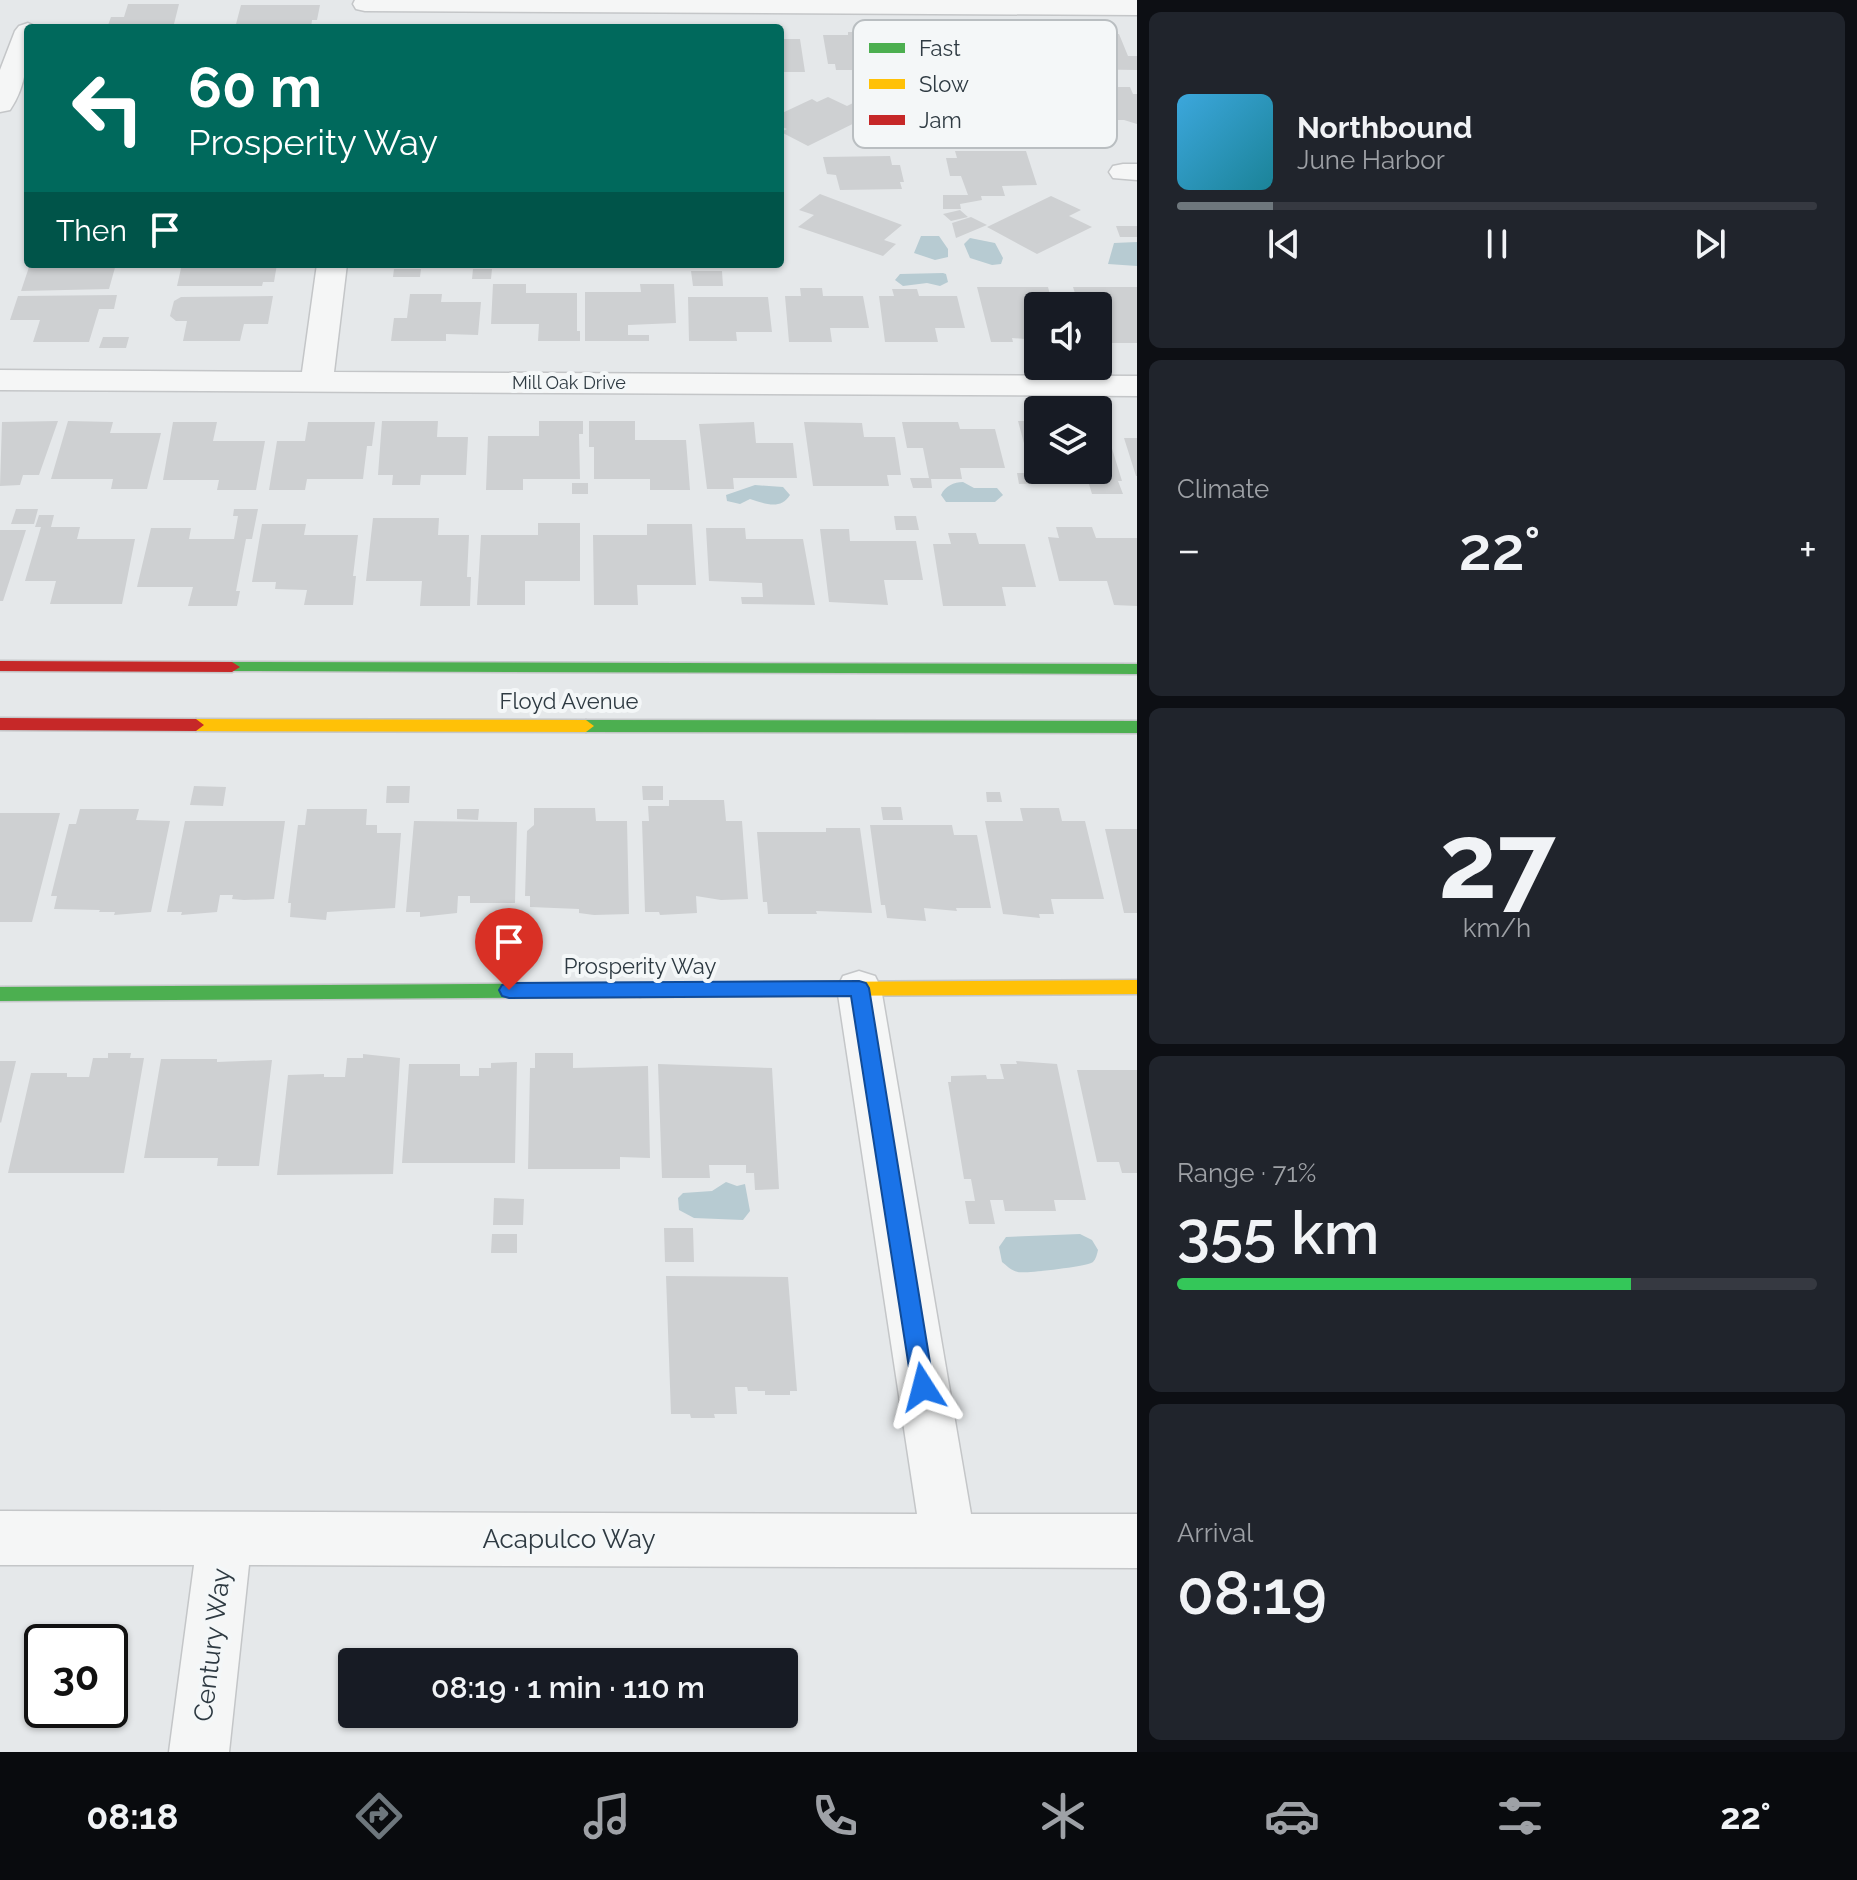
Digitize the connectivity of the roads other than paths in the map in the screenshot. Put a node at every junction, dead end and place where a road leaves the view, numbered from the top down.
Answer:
1 (1137, 7) edge
2 (364, 11) edge
3 (24, 41) edge
4 (2, 93) edge
5 (331, 268) edge
6 (0, 380) edge
7 (317, 381) junction
8 (1137, 386) edge
9 (0, 666) edge
10 (1137, 669) edge
11 (0, 724) edge
12 (1137, 727) edge
13 (1137, 987) edge
14 (859, 988) junction
15 (0, 994) edge
16 (0, 1538) edge
17 (225, 1538) junction
18 (948, 1540) junction
19 (1137, 1541) edge
20 (199, 1752) edge

1 - 2 street
3 - 4 street
5 - 7 street
6 - 7 street, Mill Oak Drive
7 - 8 street, Mill Oak Drive
9 - 10 street, Floyd Avenue
11 - 12 street, Floyd Avenue
13 - 14 street, Prosperity Way
14 - 15 street, Prosperity Way
14 - 18 street
16 - 17 street, Acapulco Way
17 - 18 street, Acapulco Way
17 - 20 street, Century Way
18 - 19 street, Acapulco Way

